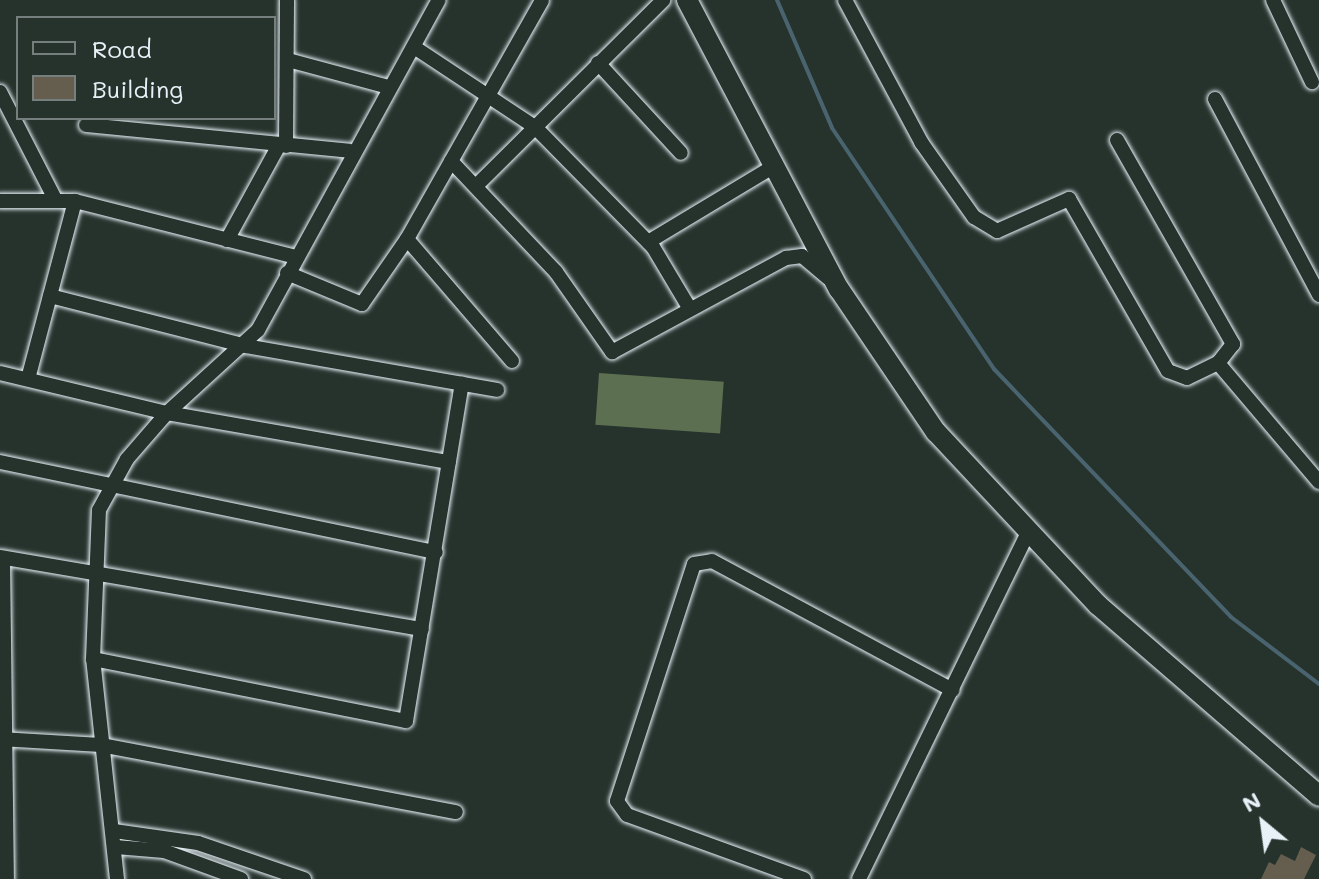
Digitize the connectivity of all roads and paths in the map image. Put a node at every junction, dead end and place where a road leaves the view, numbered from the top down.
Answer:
1 (287, 0) edge
2 (439, 0) edge
3 (542, 0) edge
4 (663, 0) edge
5 (687, 0) edge
6 (845, 0) edge
7 (1273, 0) edge
8 (414, 47) junction
9 (288, 60) junction
10 (598, 63) junction
11 (1315, 80) edge
12 (389, 87) junction
13 (0, 92) edge
14 (487, 95) junction
15 (1319, 96) edge
16 (1215, 99) dead end
17 (6, 118) edge
18 (86, 125) dead end
19 (535, 127) junction
20 (1117, 140) dead end
21 (282, 145) junction
22 (350, 151) junction
23 (681, 153) dead end
24 (451, 161) junction
25 (771, 168) junction
26 (476, 186) junction
27 (54, 197) junction
28 (0, 201) edge
29 (75, 201) junction
30 (407, 239) junction
31 (227, 240) junction
32 (648, 242) junction
33 (296, 257) junction
34 (287, 273) junction
35 (839, 289) junction
36 (1319, 295) edge
37 (50, 296) junction
38 (690, 309) junction
39 (246, 346) junction
40 (512, 361) dead end
41 (1218, 363) junction
42 (0, 373) edge
43 (28, 379) junction
44 (462, 384) junction
45 (497, 390) dead end
46 (167, 413) junction
47 (0, 462) edge
48 (449, 462) junction
49 (1319, 482) edge
50 (109, 486) junction
51 (1027, 534) junction
52 (436, 552) junction
53 (2, 558) edge
54 (91, 568) junction
55 (422, 629) junction
56 (93, 659) junction
57 (953, 690) junction
58 (3, 739) edge
59 (101, 745) junction
60 (1319, 796) edge
61 (456, 812) dead end
62 (115, 839) junction
63 (7, 879) edge
64 (117, 879) edge
65 (241, 879) edge
66 (304, 879) edge
67 (804, 879) edge
68 (859, 879) edge

1 - 9 street
2 - 8 street
3 - 14 street
4 - 10 street
5 - 25 street
6 - 41 street
7 - 11 street
8 - 12 street
8 - 14 street
9 - 12 street
9 - 21 street
10 - 19 street
10 - 23 street
11 - 15 street
12 - 22 street
13 - 17 street
14 - 19 street
14 - 24 street
16 - 36 street
17 - 27 street
18 - 21 street
19 - 26 street
19 - 32 street
20 - 41 street
21 - 22 street
21 - 31 street
22 - 33 street
24 - 26 street
24 - 30 street
25 - 32 street
25 - 35 street
26 - 38 street
27 - 28 street
27 - 29 street
29 - 31 street
29 - 37 street
30 - 34 street
30 - 40 street
31 - 33 street
32 - 38 street
33 - 34 street
34 - 39 street
35 - 38 street
35 - 51 street
37 - 39 street
37 - 43 street
39 - 44 street
39 - 46 street
41 - 49 street
42 - 43 street
43 - 46 street
44 - 45 street
44 - 48 street
46 - 48 street
46 - 50 street
47 - 50 street
48 - 52 street
50 - 52 street
50 - 54 street
51 - 57 street
51 - 60 street
52 - 55 street
53 - 54 street
53 - 58 street
54 - 55 street
54 - 56 street
55 - 56 street
56 - 59 street
57 - 67 street
57 - 68 street
58 - 59 street
58 - 63 street
59 - 61 street
59 - 62 street
62 - 64 street
62 - 65 street
62 - 66 street

